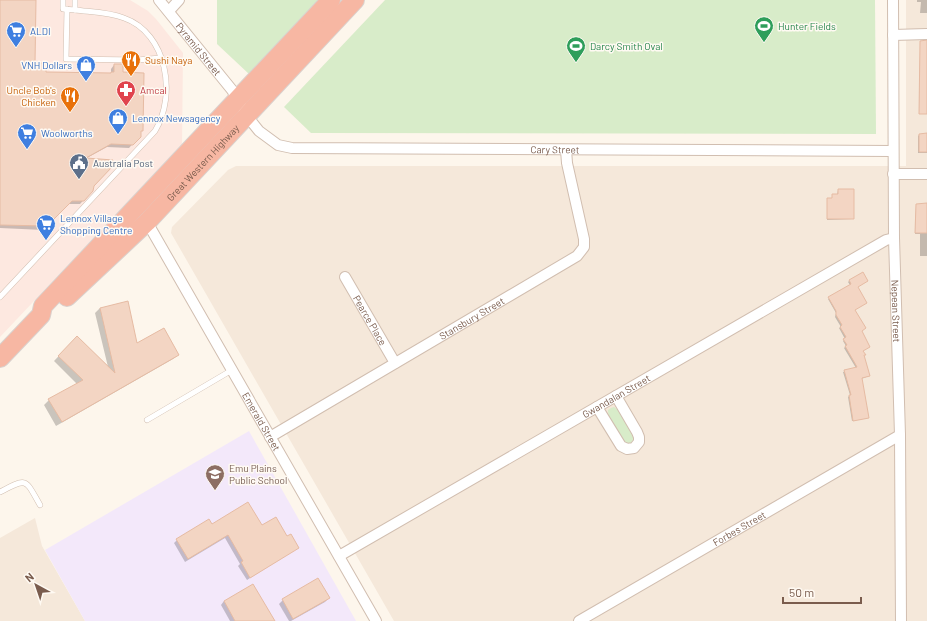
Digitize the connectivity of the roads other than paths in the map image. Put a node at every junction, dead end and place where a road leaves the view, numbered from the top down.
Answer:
1 (63, 0) edge
2 (75, 0) edge
3 (159, 0) edge
4 (179, 0) edge
5 (331, 0) edge
6 (355, 0) edge
7 (893, 0) edge
8 (65, 9) junction
9 (75, 10) junction
10 (169, 10) junction
11 (927, 34) edge
12 (893, 35) junction
13 (161, 58) junction
14 (238, 100) junction
15 (247, 116) junction
16 (566, 150) junction
17 (893, 151) junction
18 (894, 174) junction
19 (927, 174) edge
20 (147, 222) junction
21 (894, 238) junction
22 (345, 277) dead end
23 (0, 297) edge
24 (41, 315) junction
25 (0, 358) edge
26 (395, 363) junction
27 (232, 370) junction
28 (616, 396) junction
29 (597, 407) junction
30 (147, 420) dead end
31 (900, 435) junction
32 (270, 437) junction
33 (0, 492) edge
34 (40, 505) dead end
35 (339, 556) junction
36 (376, 621) edge
37 (579, 621) edge
38 (901, 621) edge

1 - 8 lane
2 - 9 lane
3 - 10 street, Pyramid Street
4 - 10 street
5 - 14 highway, Great Western Highway
6 - 15 highway, Great Western Highway
7 - 12 street, Nepean Street
8 - 9 lane
8 - 13 lane
9 - 13 lane
10 - 14 street, Pyramid Street
11 - 12 street
12 - 17 street, Nepean Street
13 - 23 lane
14 - 15 street, Cary Street
14 - 24 highway, Great Western Highway
15 - 16 street, Cary Street
15 - 20 highway, Great Western Highway
16 - 17 street, Cary Street
16 - 26 street, Stansbury Street
17 - 18 street, Nepean Street
18 - 19 street
18 - 21 street, Nepean Street
20 - 24 highway, Great Western Highway
20 - 27 street, Emerald Street
21 - 28 street, Gwandalan Street
21 - 31 street, Nepean Street
22 - 26 street, Pearce Place
24 - 25 highway, Great Western Highway
26 - 32 street, Stansbury Street
27 - 30 lane
27 - 32 street, Emerald Street
28 - 29 street, Gwandalan Street
28 - 29 street
29 - 35 street, Gwandalan Street
31 - 37 street, Forbes Street
31 - 38 street, Nepean Street
32 - 35 street, Emerald Street
33 - 34 lane
35 - 36 street, Emerald Street

